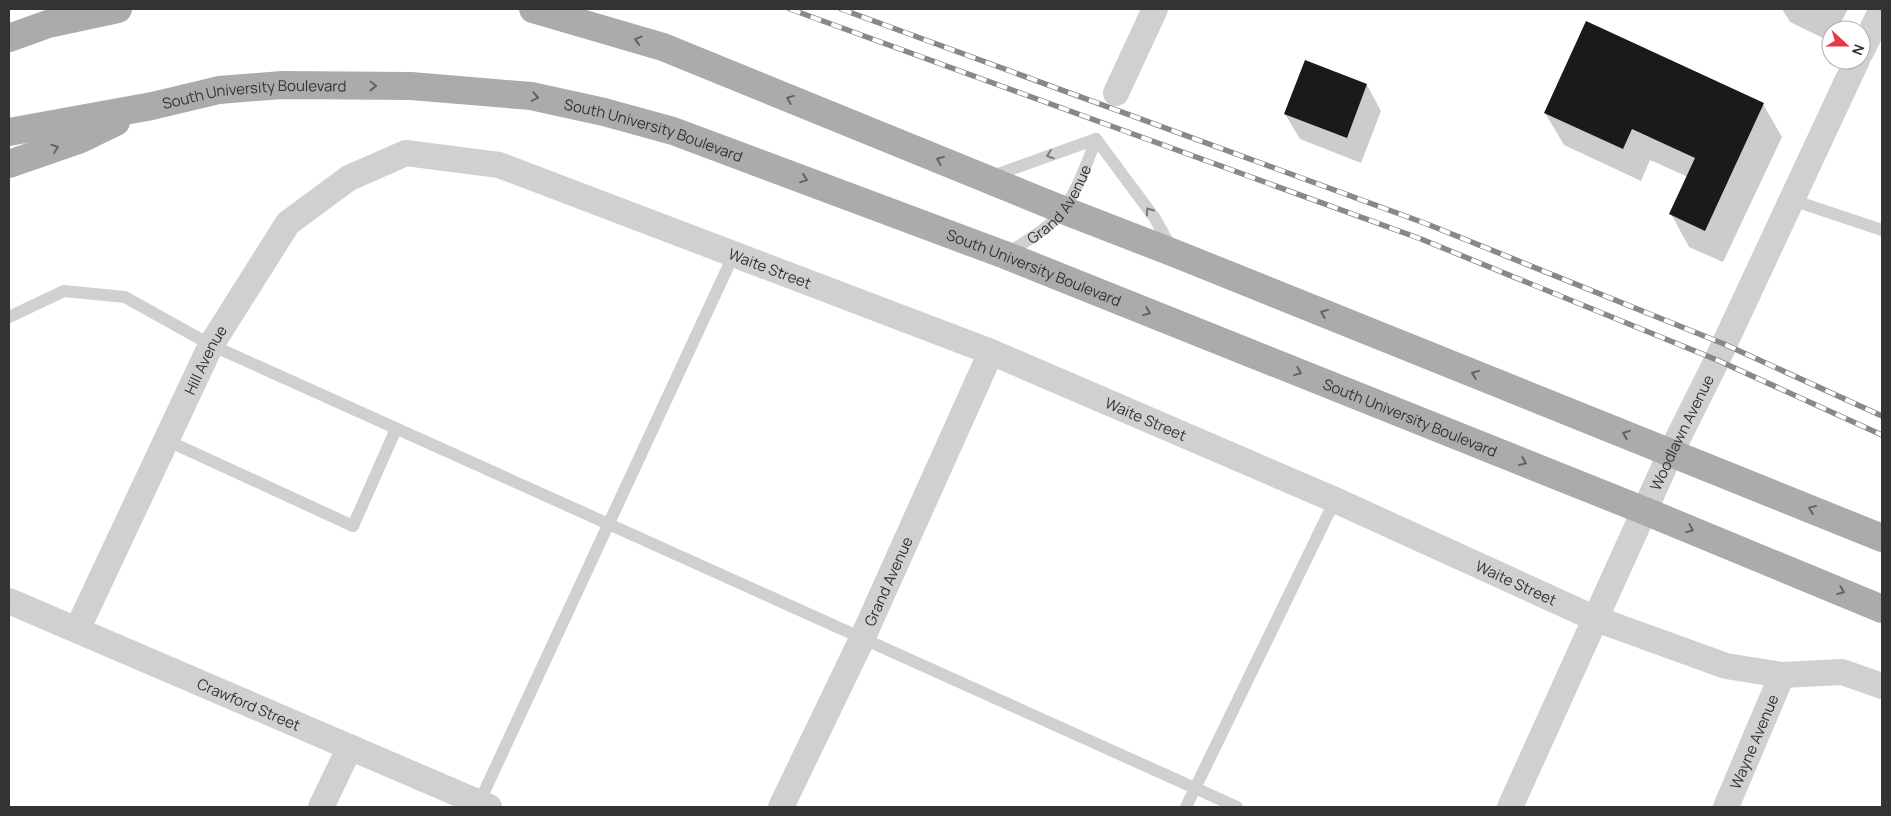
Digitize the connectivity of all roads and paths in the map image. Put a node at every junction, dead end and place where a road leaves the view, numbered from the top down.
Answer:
1 (118, 9) edge
2 (533, 9) edge
3 (1882, 9) edge
4 (1150, 12) edge
5 (9, 17) edge
6 (48, 24) junction
7 (1871, 32) edge
8 (9, 38) edge
9 (1852, 70) edge
10 (1116, 93) dead end
11 (152, 106) junction
12 (9, 132) edge
13 (1096, 139) junction
14 (406, 152) joint
15 (9, 164) edge
16 (985, 179) junction
17 (1792, 200) junction
18 (1062, 210) junction
19 (1882, 230) edge
20 (1174, 253) junction
21 (734, 254) junction
22 (1004, 255) junction
23 (9, 317) edge
24 (211, 345) junction
25 (991, 352) junction
26 (396, 429) junction
27 (166, 440) junction
28 (1671, 452) junction
29 (1335, 500) junction
30 (1645, 511) junction
31 (608, 525) junction
32 (1882, 538) edge
33 (9, 601) edge
34 (1882, 609) edge
35 (1596, 619) junction
36 (77, 630) junction
37 (862, 639) junction
38 (1782, 675) junction
39 (1882, 686) edge
40 (350, 747) junction
41 (1194, 788) junction
42 (484, 805) edge
43 (321, 807) edge
44 (781, 807) edge
45 (1186, 807) edge
46 (1237, 807) edge
47 (1510, 807) edge
48 (1726, 807) edge

1 - 6 main road
16 -> 2 main road
3 - 7 street
4 - 10 street
5 - 6 main road
6 - 8 main road
9 - 17 street, Woodlawn Avenue
11 - 12 main road
15 -> 11 main road
11 -> 22 main road, South University Boulevard
13 -> 16 lane
13 - 18 lane, Grand Avenue
20 -> 13 lane
14 - 21 street, Waite Street
14 - 24 street, Hill Avenue
16 - 18 main road
17 - 19 lane
17 - 28 street, Woodlawn Avenue
18 - 20 main road
18 - 22 lane, Grand Avenue
28 -> 20 main road
21 - 25 street, Waite Street
21 - 31 lane
22 -> 30 main road, South University Boulevard
23 - 24 lane
24 - 26 lane
24 - 27 street, Hill Avenue
25 - 29 street, Waite Street
25 - 37 street, Grand Avenue
26 - 27 lane
26 - 31 lane
27 - 36 street, Hill Avenue
28 - 30 street, Woodlawn Avenue
32 -> 28 main road
29 - 35 street, Waite Street
29 - 41 lane
30 -> 34 main road, South University Boulevard
30 - 35 street, Woodlawn Avenue
31 - 37 lane
31 - 42 lane
33 - 36 street, Crawford Street
35 - 38 street, Waite Street
35 - 47 street, Woodlawn Avenue
36 - 40 street, Crawford Street
37 - 41 lane
37 - 44 street, Grand Avenue
38 - 39 street, Waite Street
38 - 48 street, Wayne Avenue
40 - 42 street, Crawford Street
40 - 43 street
41 - 45 lane
41 - 46 lane

